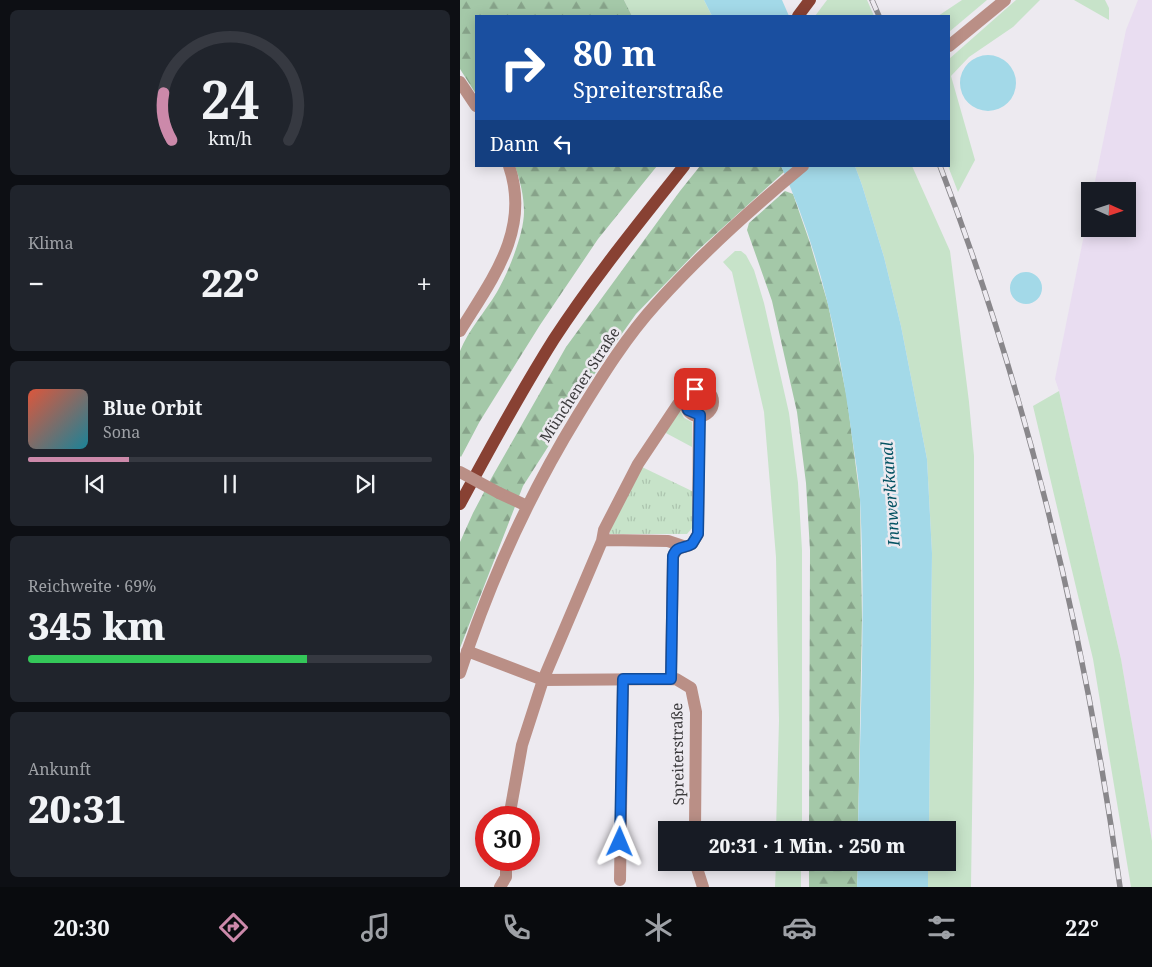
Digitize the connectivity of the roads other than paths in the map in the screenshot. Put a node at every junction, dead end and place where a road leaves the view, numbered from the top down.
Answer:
1 (810, 0) edge
2 (1005, 0) edge
3 (799, 15) edge
4 (950, 45) edge
5 (460, 82) edge
6 (475, 104) edge
7 (509, 167) edge
8 (683, 167) edge
9 (802, 167) edge
10 (460, 332) edge
11 (685, 402) junction
12 (700, 415) junction
13 (460, 472) edge
14 (460, 504) edge
15 (528, 506) junction
16 (602, 541) junction
17 (683, 546) junction
18 (467, 651) junction
19 (460, 673) edge
20 (623, 679) junction
21 (671, 679) junction
22 (543, 680) junction
23 (511, 806) edge
24 (695, 821) edge
25 (506, 871) edge
26 (698, 871) edge
27 (620, 880) dead end
28 (500, 887) edge
29 (703, 887) edge

1 - 3 main road
2 - 4 street
5 - 6 street
7 - 10 street
8 - 14 main road
9 - 15 street, Münchener Straße
11 - 12 street
11 - 12 street
11 - 16 street
12 - 17 street
13 - 15 street, bridge
15 - 18 street, Münchener Straße
16 - 17 street
16 - 22 street
17 - 21 street
18 - 19 street, Münchener Straße
18 - 22 street, Spreiterstraße
20 - 21 street, Spreiterstraße
20 - 22 street, Spreiterstraße
20 - 27 street
21 - 24 street, Spreiterstraße
22 - 23 street
25 - 28 street
26 - 29 street

